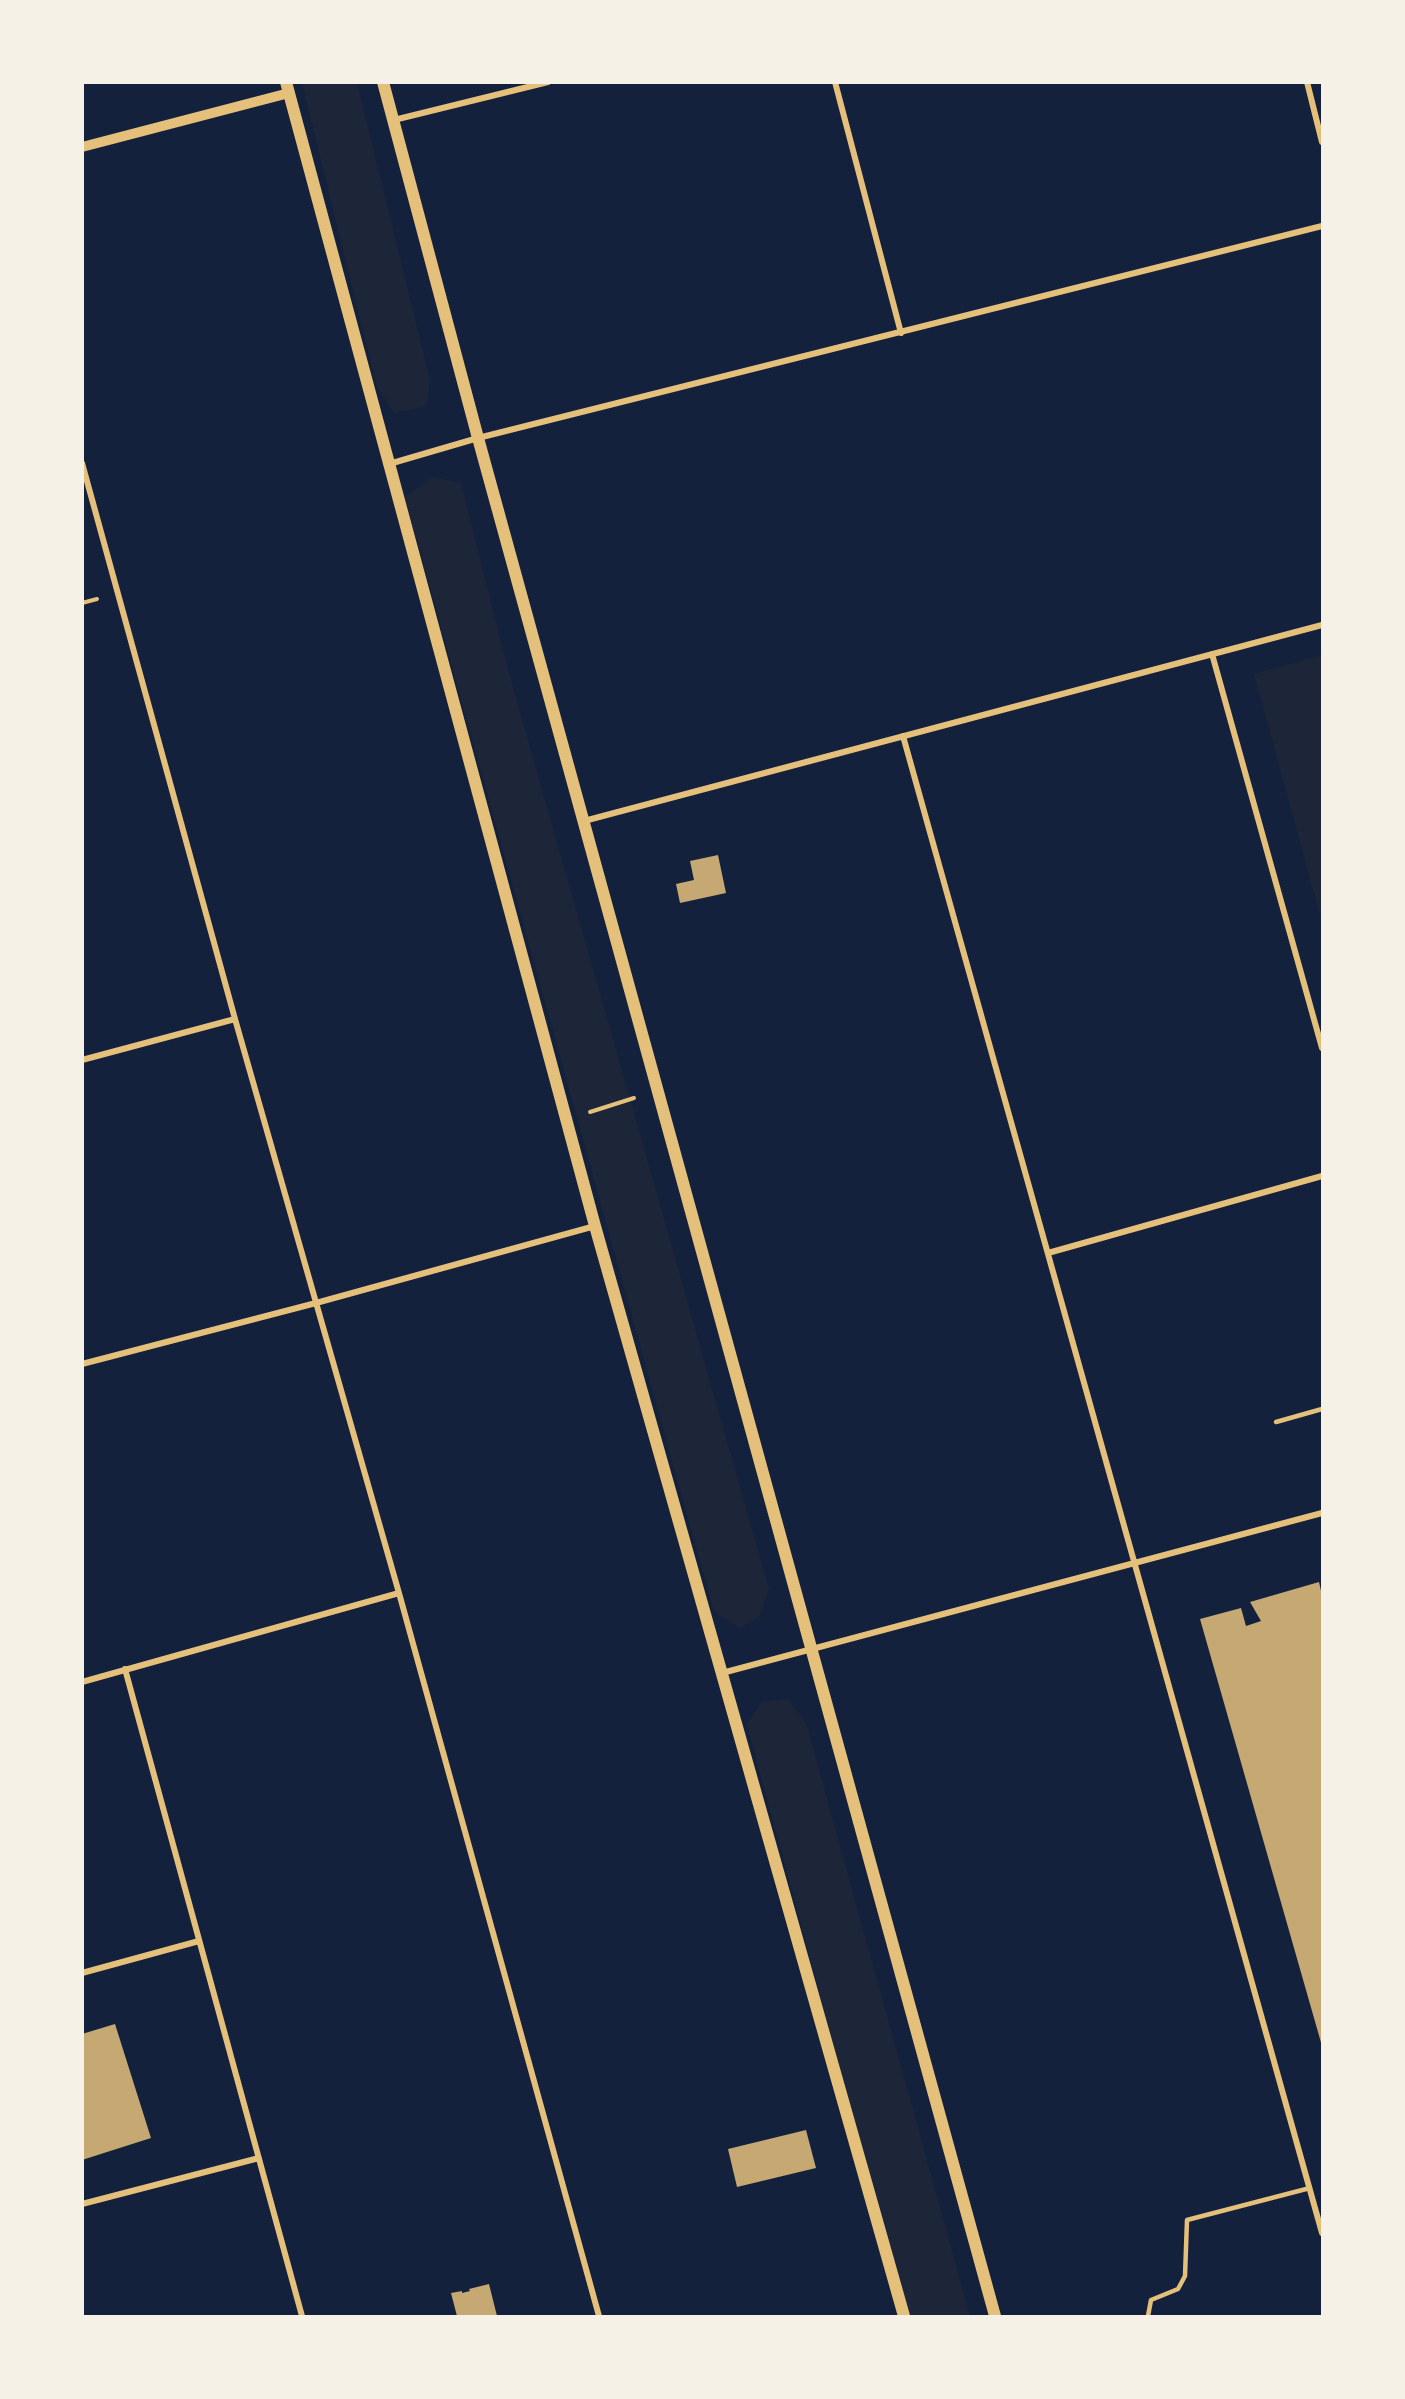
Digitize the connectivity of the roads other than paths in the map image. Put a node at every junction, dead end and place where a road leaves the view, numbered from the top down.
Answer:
1 (384, 82) edge
2 (548, 82) edge
3 (835, 82) edge
4 (1306, 82) edge
5 (287, 88) edge
6 (393, 120) junction
7 (1323, 142) edge
8 (82, 147) edge
9 (1323, 226) edge
10 (901, 333) junction
11 (478, 438) junction
12 (82, 463) edge
13 (389, 464) junction
14 (1323, 625) edge
15 (1212, 654) junction
16 (903, 736) junction
17 (584, 821) junction
18 (235, 1018) junction
19 (1323, 1048) edge
20 (82, 1060) edge
21 (1323, 1176) edge
22 (595, 1226) junction
23 (1048, 1253) junction
24 (316, 1304) junction
25 (82, 1364) edge
26 (1323, 1409) edge
27 (1276, 1422) dead end
28 (1322, 1515) edge
29 (1135, 1562) junction
30 (399, 1593) junction
31 (812, 1648) junction
32 (125, 1669) junction
33 (722, 1673) junction
34 (82, 1682) edge
35 (199, 1941) junction
36 (82, 1973) edge
37 (259, 2158) junction
38 (1310, 2188) junction
39 (82, 2204) edge
40 (1323, 2233) edge
41 (302, 2316) edge
42 (599, 2316) edge
43 (904, 2316) edge
44 (995, 2316) edge
45 (1148, 2316) edge

1 - 6 main road
2 - 6 street
3 - 10 street
4 - 7 street
5 - 8 street
5 - 13 main road
6 - 11 main road
9 - 10 street
10 - 11 street
11 - 13 street
11 - 17 main road
12 - 18 street
13 - 22 main road
14 - 15 street
15 - 16 street
15 - 19 street
16 - 17 street
16 - 23 street
17 - 31 main road
18 - 20 street
18 - 24 street
21 - 23 street
22 - 24 street
22 - 33 main road
23 - 29 street
24 - 25 street
24 - 30 street
26 - 27 lane
28 - 29 street
29 - 31 street
29 - 38 street
30 - 32 street
30 - 42 street
31 - 33 street
31 - 44 main road
32 - 34 street
32 - 35 street
33 - 43 main road
35 - 36 street
35 - 37 street
37 - 39 street
37 - 41 street
38 - 40 street
38 - 45 lane

